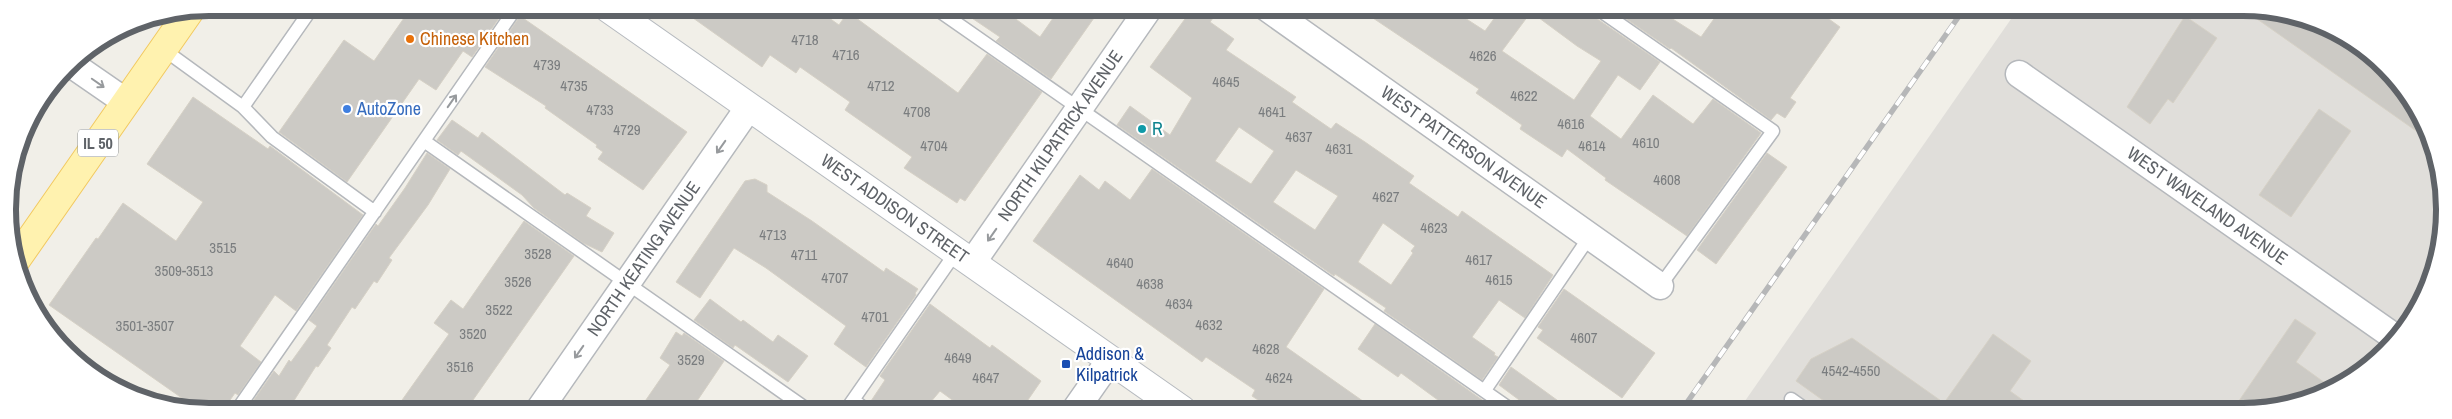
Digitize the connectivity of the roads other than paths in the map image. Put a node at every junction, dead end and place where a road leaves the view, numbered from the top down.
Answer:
1 (306, 16) edge
2 (510, 16) edge
3 (619, 16) edge
4 (948, 16) edge
5 (1143, 16) edge
6 (1279, 16) edge
7 (1608, 16) edge
8 (185, 18) edge
9 (163, 49) junction
10 (78, 68) edge
11 (2020, 74) dead end
12 (126, 102) junction
13 (749, 107) junction
14 (243, 108) junction
15 (1080, 108) junction
16 (424, 141) junction
17 (374, 212) junction
18 (1590, 236) junction
19 (21, 252) edge
20 (964, 258) junction
21 (627, 283) junction
22 (1660, 286) joint
23 (2390, 334) edge
24 (1110, 360) junction
25 (1484, 390) junction
26 (1791, 399) dead end
27 (242, 403) edge
28 (544, 403) edge
29 (798, 403) edge
30 (852, 403) edge
31 (1080, 403) edge
32 (1172, 403) edge
33 (1502, 403) edge
34 (1797, 403) edge

1 - 14 lane
16 -> 2 lane
3 - 13 main road, WEST ADDISON STREET
4 - 15 lane
5 - 15 street, NORTH KILPATRICK AVENUE
6 - 18 street, WEST PATTERSON AVENUE
7 - 22 lane
8 - 9 main road, IL 50
9 - 12 main road, IL 50
9 - 14 lane
10 -> 12 street
11 - 23 street, WEST WAVELAND AVENUE
12 - 19 main road, IL 50
13 - 20 main road, WEST ADDISON STREET
13 -> 21 street, NORTH KEATING AVENUE
14 - 17 lane
15 -> 20 street, NORTH KILPATRICK AVENUE
15 - 25 lane
16 - 17 lane
16 - 21 lane
17 - 27 lane
18 - 22 street, WEST PATTERSON AVENUE
18 - 25 lane
20 - 24 main road, WEST ADDISON STREET
20 - 30 lane
21 -> 28 street, NORTH KEATING AVENUE
21 - 29 lane
24 - 31 street
24 - 32 main road, WEST ADDISON STREET
25 - 33 lane
26 - 34 lane

